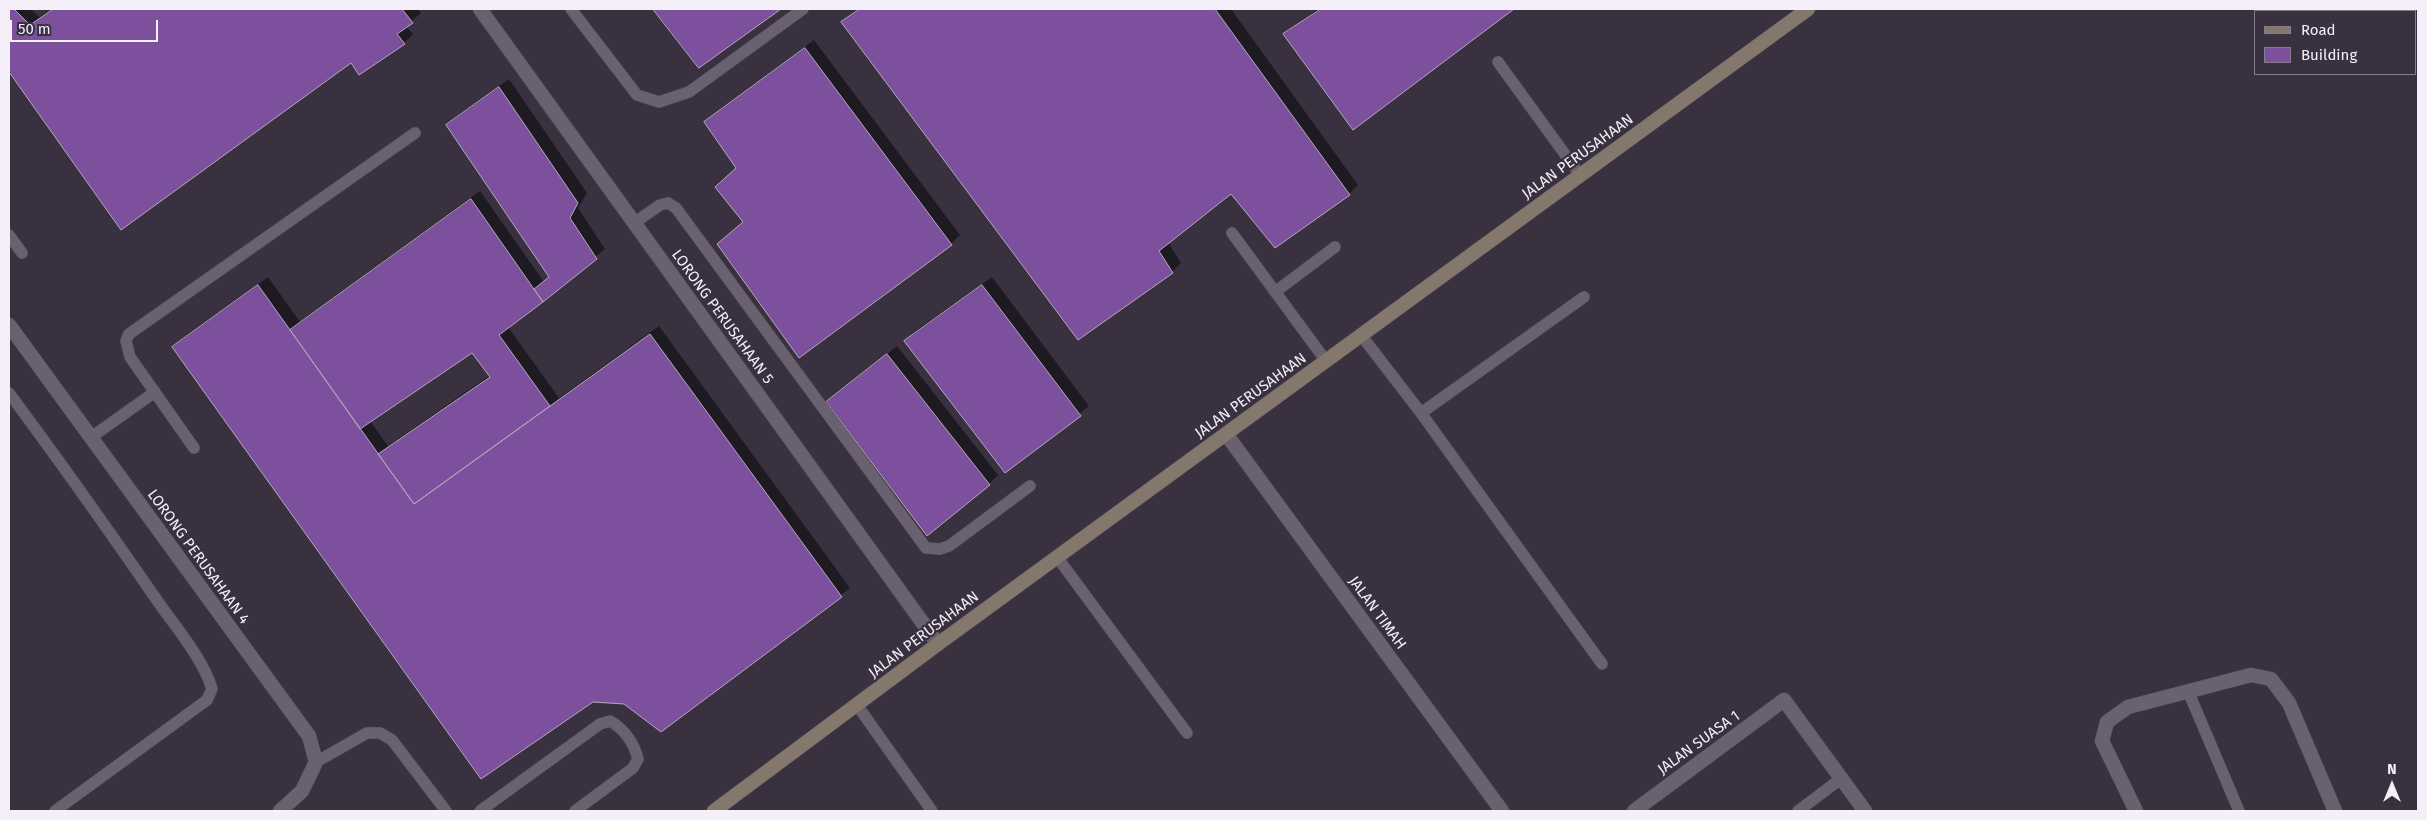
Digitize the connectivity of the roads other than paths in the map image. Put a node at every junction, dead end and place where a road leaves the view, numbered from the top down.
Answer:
1 (480, 9) edge
2 (571, 9) edge
3 (802, 9) edge
4 (1801, 11) edge
5 (1498, 62) dead end
6 (415, 132) dead end
7 (1580, 175) junction
8 (634, 223) junction
9 (1232, 233) dead end
10 (9, 235) edge
11 (1335, 247) dead end
12 (22, 253) dead end
13 (1275, 292) junction
14 (1584, 297) dead end
15 (9, 325) edge
16 (1361, 335) junction
17 (1326, 361) junction
18 (9, 392) edge
19 (155, 392) junction
20 (1421, 413) junction
21 (1226, 434) junction
22 (90, 438) junction
23 (194, 448) dead end
24 (1030, 486) dead end
25 (1057, 556) junction
26 (938, 644) junction
27 (1602, 664) dead end
28 (2188, 691) junction
29 (857, 705) junction
30 (1188, 733) dead end
31 (316, 762) junction
32 (1842, 778) junction
33 (54, 811) edge
34 (280, 811) edge
35 (446, 811) edge
36 (480, 811) edge
37 (575, 811) edge
38 (714, 811) edge
39 (932, 811) edge
40 (1502, 811) edge
41 (1634, 811) edge
42 (1798, 811) edge
43 (1865, 811) edge
44 (2136, 811) edge
45 (2239, 811) edge
46 (2335, 811) edge

1 - 8 street, LORONG PERUSAHAAN 5
2 - 3 lane
4 - 7 main road, JALAN PERUSAHAAN
5 - 7 lane
6 - 19 lane
7 - 16 main road, JALAN PERUSAHAAN
8 - 24 lane
8 - 26 street, LORONG PERUSAHAAN 5
9 - 13 lane
10 - 12 lane
11 - 13 lane
13 - 17 lane
14 - 20 lane
15 - 22 street, LORONG PERUSAHAAN 4
16 - 17 main road, JALAN PERUSAHAAN
16 - 20 lane
17 - 21 main road, JALAN PERUSAHAAN
18 - 33 lane
19 - 22 lane
19 - 23 lane
20 - 27 lane
21 - 25 main road, JALAN PERUSAHAAN
21 - 40 street, JALAN TIMAH
22 - 31 street, LORONG PERUSAHAAN 4
25 - 26 main road, JALAN PERUSAHAAN
25 - 30 lane
26 - 29 main road, JALAN PERUSAHAAN
28 - 44 street
28 - 45 lane
28 - 46 street
29 - 38 main road, JALAN PERUSAHAAN
29 - 39 lane
31 - 34 street
31 - 35 lane
32 - 41 street, JALAN SUASA 1
32 - 42 lane
32 - 43 street
36 - 37 lane

